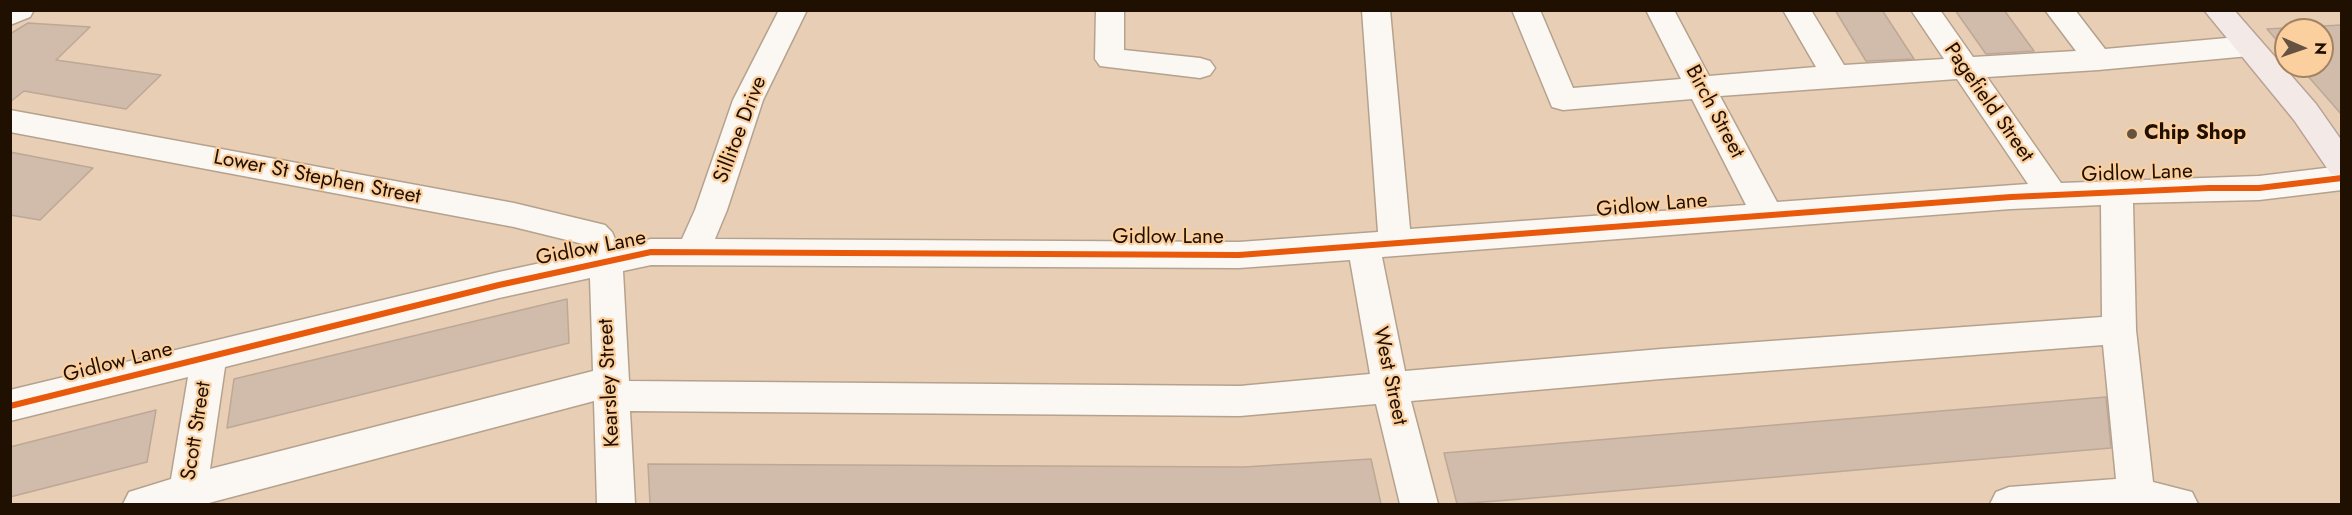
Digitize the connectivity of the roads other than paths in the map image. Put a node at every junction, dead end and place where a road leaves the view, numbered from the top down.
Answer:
1 (20, 10) edge
2 (793, 10) edge
3 (1110, 10) edge
4 (1376, 10) edge
5 (1526, 10) edge
6 (1660, 10) edge
7 (1797, 10) edge
8 (1925, 10) edge
9 (2059, 10) edge
10 (2218, 10) edge
11 (10, 16) edge
12 (2249, 46) junction
13 (2097, 60) junction
14 (1200, 68) dead end
15 (1964, 69) junction
16 (1836, 76) junction
17 (1701, 89) junction
18 (10, 121) edge
19 (2342, 166) edge
20 (2342, 178) edge
21 (2117, 192) junction
22 (2052, 195) junction
23 (1767, 214) junction
24 (1380, 245) junction
25 (693, 252) junction
26 (606, 261) junction
27 (2119, 330) junction
28 (209, 358) junction
29 (1390, 387) junction
30 (610, 389) junction
31 (19, 400) edge
32 (187, 498) edge
33 (2137, 500) edge
34 (142, 504) edge
35 (616, 504) edge
36 (1419, 504) edge
37 (2008, 504) edge
38 (2179, 504) edge

1 - 11 street
2 - 25 street, Sillitoe Drive
3 - 14 street
4 - 24 street, West Street
5 - 17 street
6 - 17 street, Birch Street
7 - 16 street
8 - 15 street, Pagefield Street
9 - 13 street
10 - 12 main road
12 - 13 street
12 - 19 main road
13 - 15 street
15 - 16 street
15 - 22 street, Pagefield Street
16 - 17 street
17 - 23 street, Birch Street
18 - 26 street, Lower St Stephen Street
20 - 21 street, Gidlow Lane
21 - 22 street, Gidlow Lane
21 - 27 street
22 - 23 street, Gidlow Lane
23 - 24 street, Gidlow Lane
24 - 25 street, Gidlow Lane
24 - 29 street, West Street
25 - 26 street, Gidlow Lane
26 - 28 street, Gidlow Lane
26 - 30 street, Kearsley Street
27 - 29 street
27 - 33 street
28 - 31 street, Gidlow Lane
28 - 32 street, Scott Street
29 - 30 street
29 - 36 street, West Street
30 - 32 street
30 - 35 street, Kearsley Street
32 - 34 street
33 - 37 street
33 - 38 street

